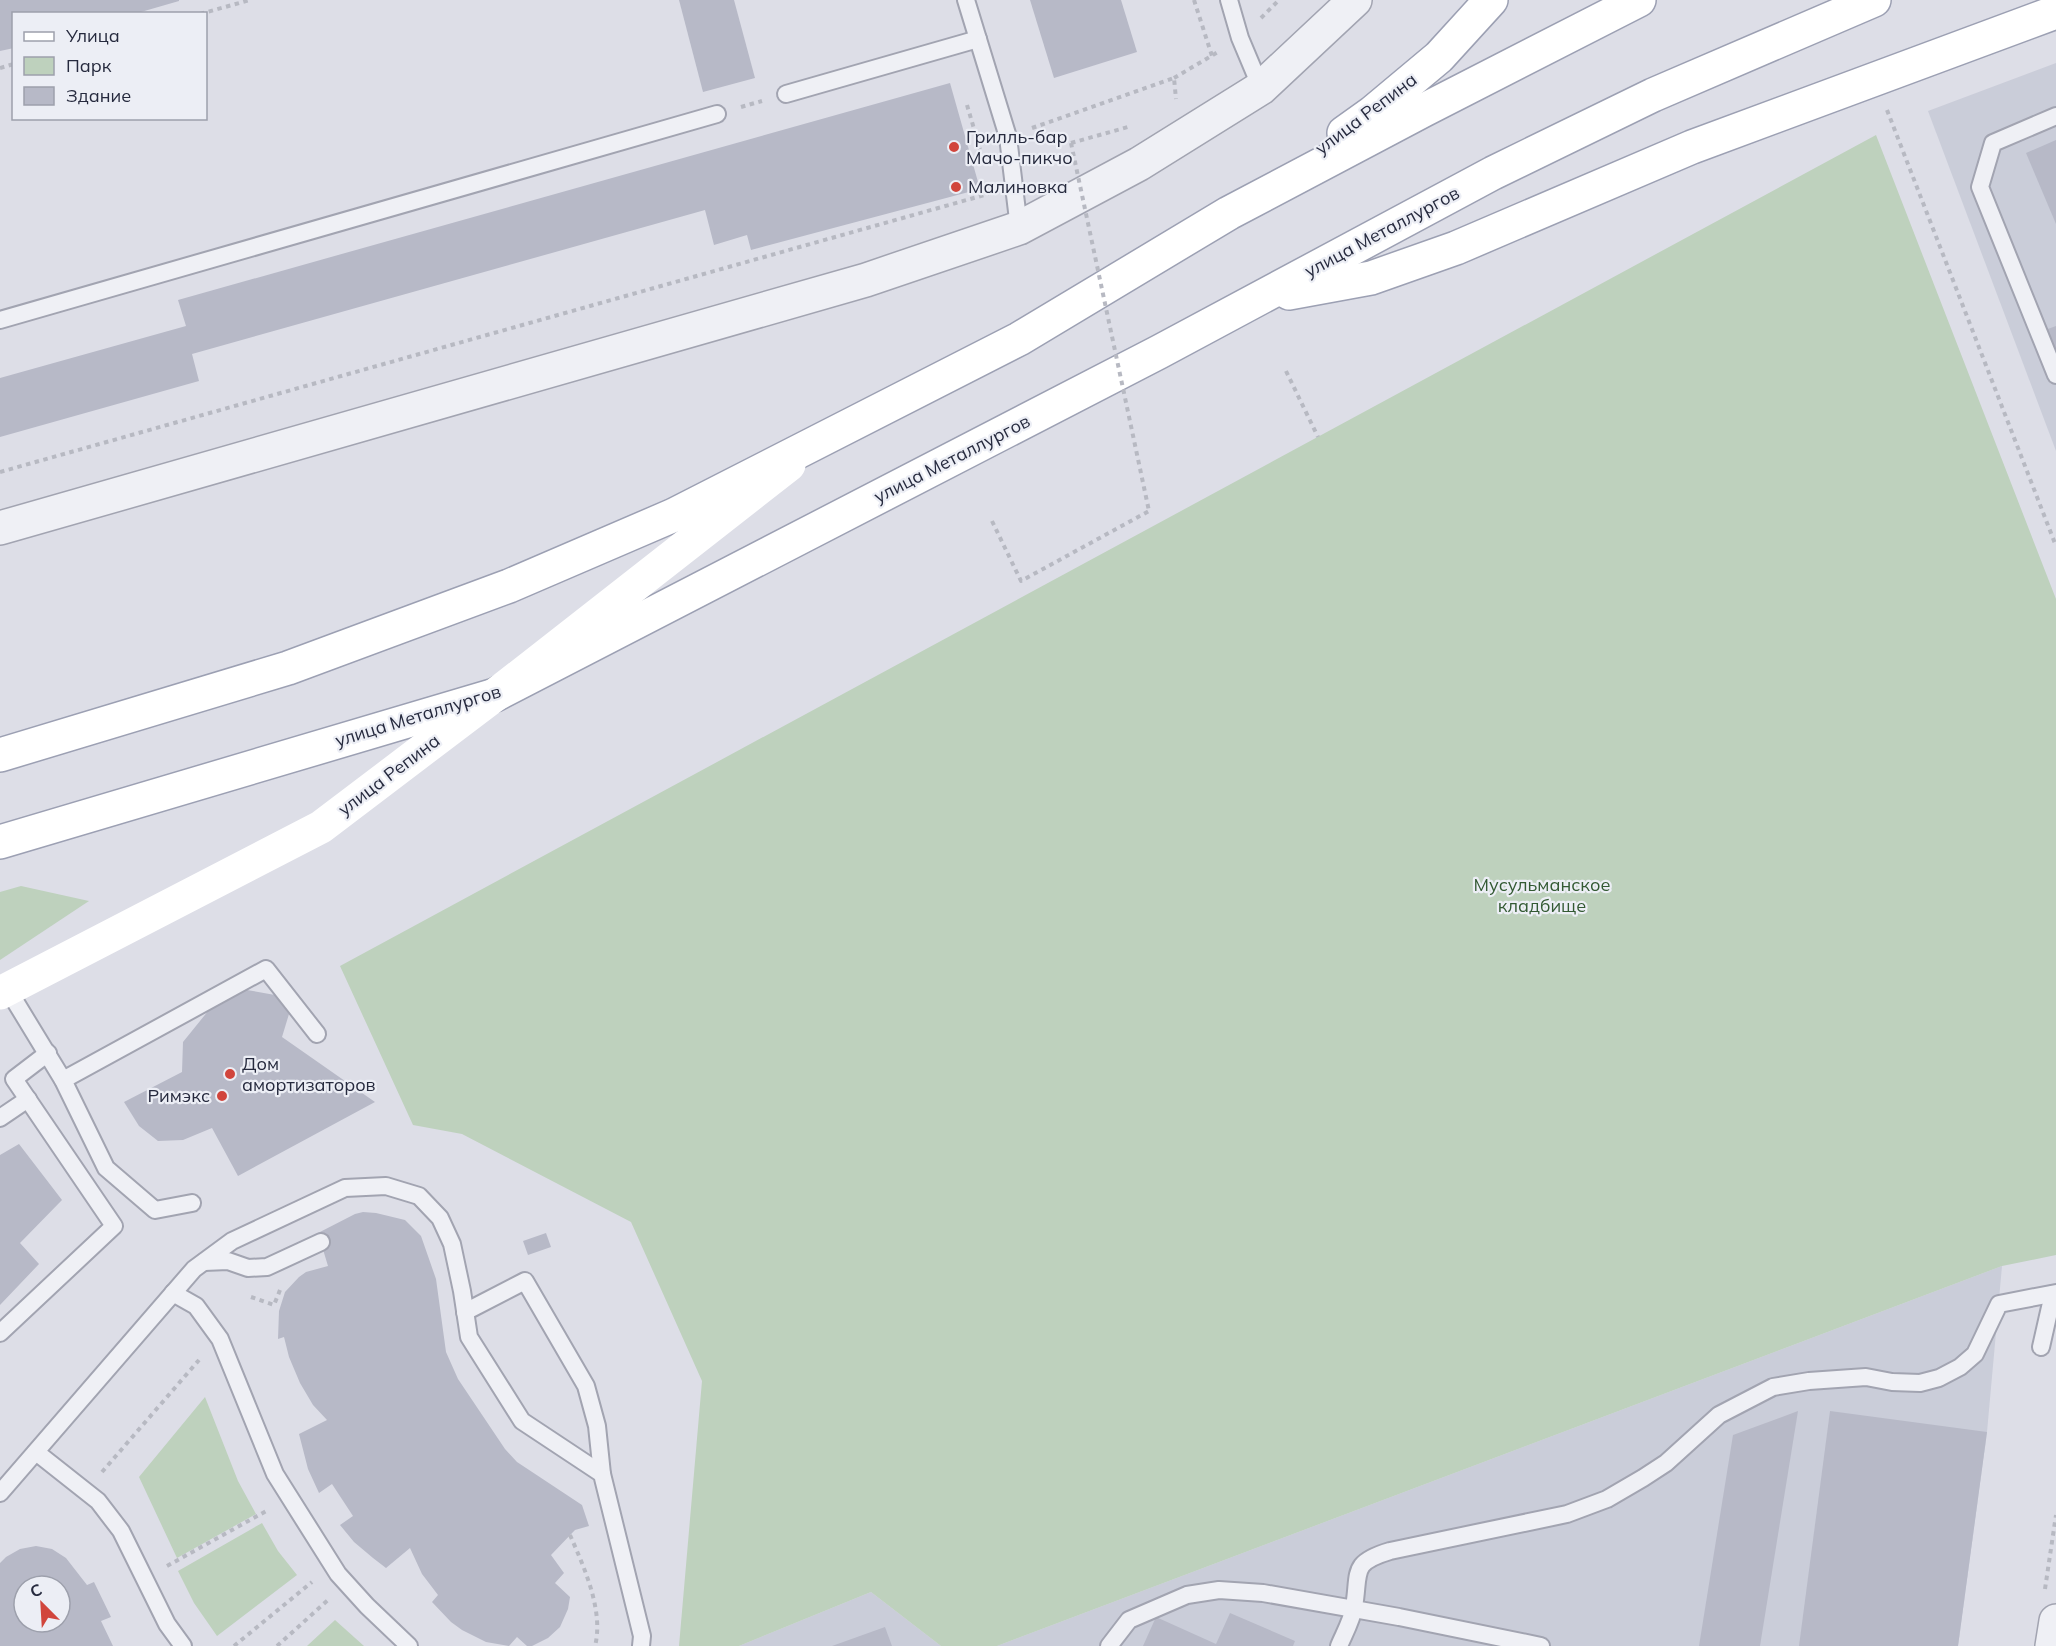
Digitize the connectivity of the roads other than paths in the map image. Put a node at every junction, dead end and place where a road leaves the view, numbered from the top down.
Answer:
1 (966, 0) edge
2 (1229, 0) edge
3 (1355, 0) edge
4 (1491, 0) edge
5 (1639, 0) edge
6 (1874, 0) edge
7 (2056, 12) edge
8 (978, 39) junction
9 (1262, 88) junction
10 (786, 94) road end
11 (717, 114) road end
12 (2056, 116) edge
13 (1229, 213) junction
14 (1019, 228) junction
15 (1261, 297) junction
16 (0, 320) edge
17 (2056, 375) edge
18 (828, 434) junction
19 (0, 528) edge
20 (495, 694) junction
21 (0, 755) edge
22 (0, 842) edge
23 (4, 991) edge
24 (317, 1034) dead end
25 (48, 1053) junction
26 (63, 1080) junction
27 (28, 1099) junction
28 (0, 1118) edge
29 (192, 1203) dead end
30 (321, 1242) dead end
31 (204, 1262) junction
32 (173, 1293) junction
33 (2054, 1293) edge
34 (465, 1312) junction
35 (0, 1333) edge
36 (2041, 1347) dead end
37 (36, 1452) junction
38 (602, 1474) junction
39 (0, 1493) edge
40 (1354, 1609) junction
41 (2056, 1622) edge
42 (183, 1646) edge
43 (409, 1646) edge
44 (641, 1646) edge
45 (1109, 1646) edge
46 (1339, 1646) edge
47 (1541, 1646) edge
48 (2052, 1646) edge

1 - 8 lane
2 - 9 lane
3 - 9 street
4 - 13 main road, улица Репина
5 - 13 main road
6 - 15 main road, улица Металлургов
7 - 15 main road
8 - 10 lane
8 - 14 lane
9 - 14 street
11 - 16 lane
12 - 17 lane
13 - 18 main road
14 - 19 street
15 - 20 main road, улица Металлургов
18 - 20 main road, улица Репина
18 - 21 main road
20 - 22 main road, улица Металлургов
20 - 23 main road, улица Репина
23 - 25 lane
24 - 26 lane
25 - 26 lane
25 - 27 lane
26 - 29 lane
27 - 28 lane
27 - 35 lane
30 - 31 lane
31 - 32 lane
31 - 34 lane
32 - 37 lane
32 - 43 lane
33 - 36 lane
33 - 40 lane
34 - 38 lane
34 - 38 lane
37 - 39 lane
37 - 42 lane
38 - 44 lane
40 - 45 lane
40 - 46 lane
40 - 47 lane
41 - 48 street

